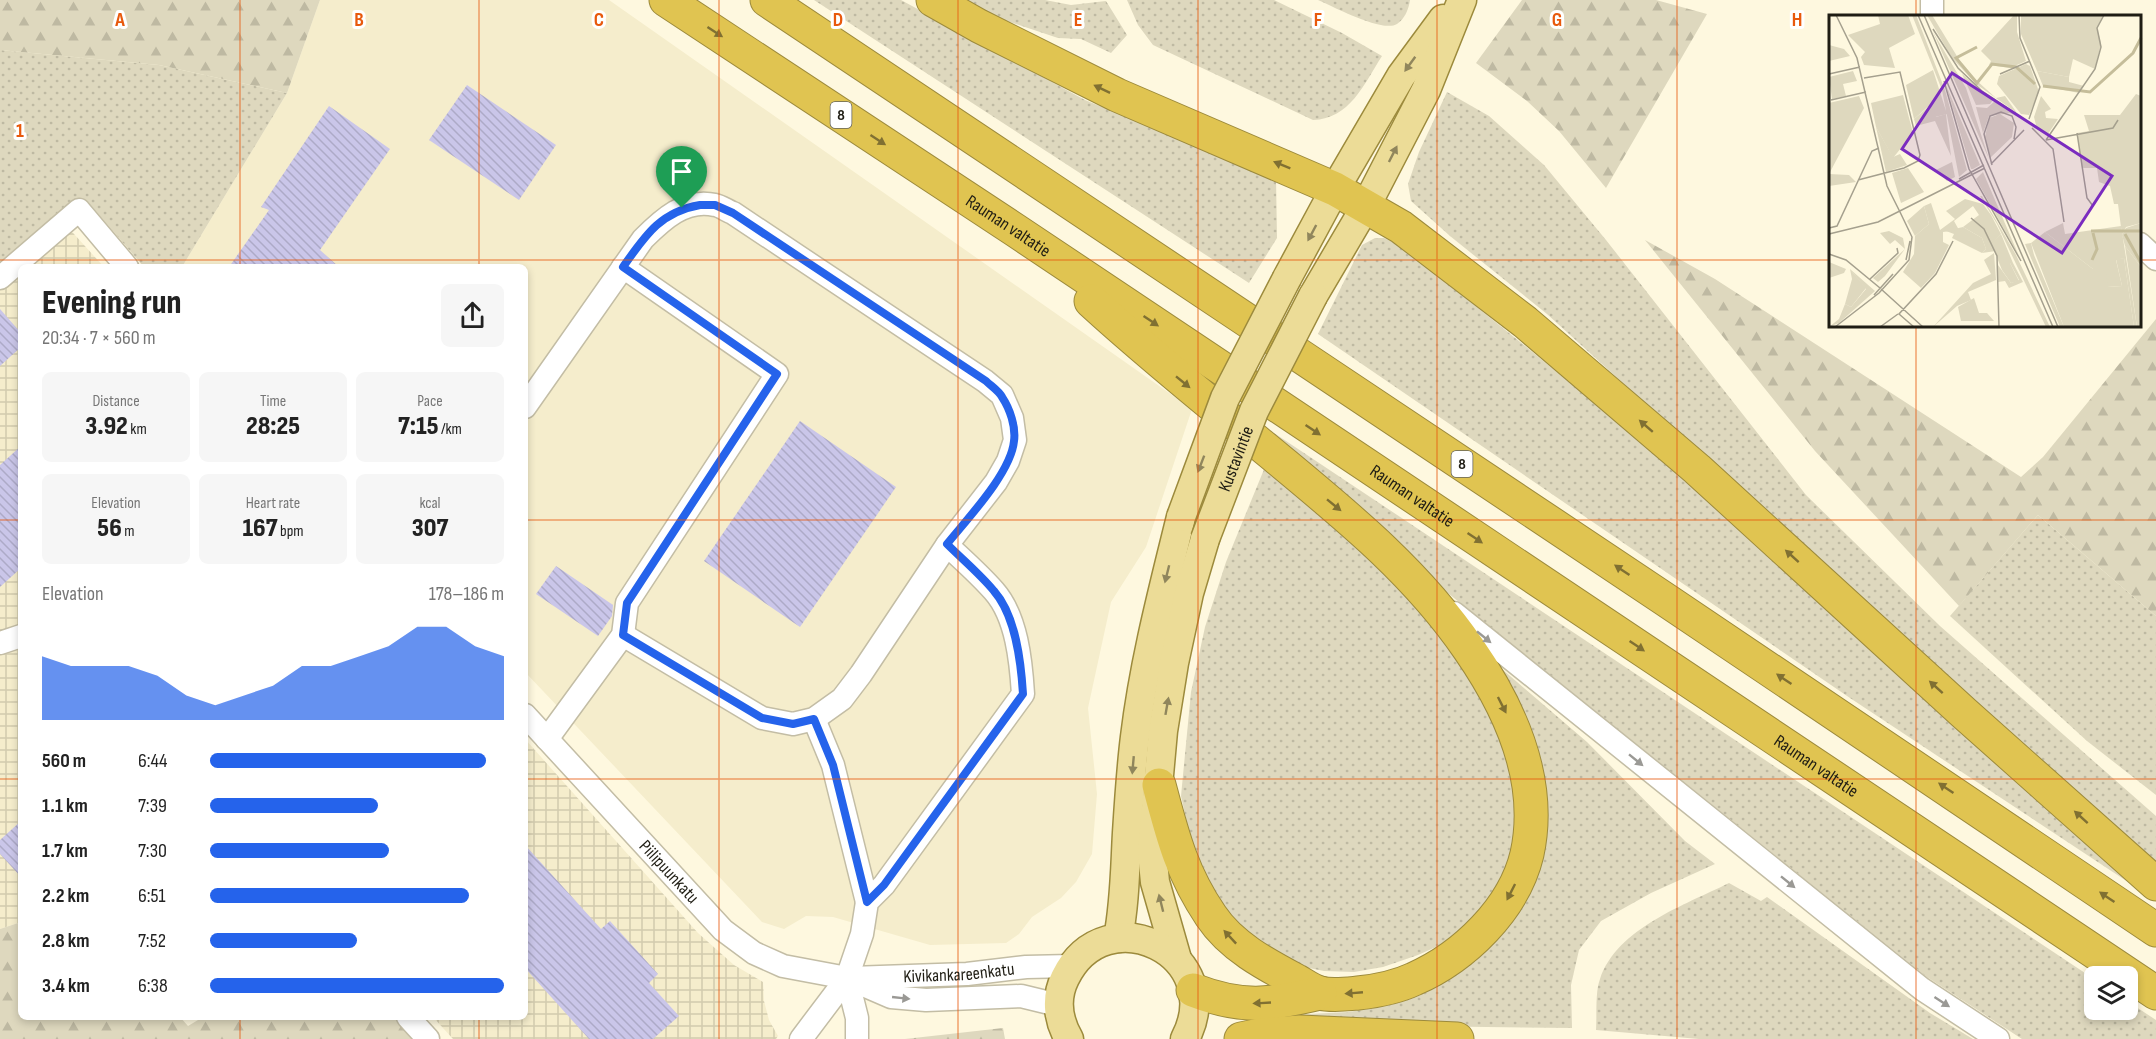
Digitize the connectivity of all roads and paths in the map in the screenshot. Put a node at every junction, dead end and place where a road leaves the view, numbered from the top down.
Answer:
1 (666, 0) edge
2 (767, 0) edge
3 (933, 0) edge
4 (1456, 0) edge
5 (1462, 0) edge
6 (1335, 189) junction
7 (1366, 206) junction
8 (1015, 230) junction
9 (2141, 246) edge
10 (2156, 259) edge
11 (125, 264) edge
12 (623, 267) junction
13 (0, 278) edge
14 (528, 404) edge
15 (947, 544) junction
16 (1422, 588) junction
17 (623, 635) junction
18 (18, 637) edge
19 (0, 643) edge
20 (528, 718) edge
21 (814, 719) junction
22 (547, 739) junction
23 (1159, 785) junction
24 (2156, 884) edge
25 (867, 902) junction
26 (2156, 930) edge
27 (1118, 938) junction
28 (1177, 959) junction
29 (1071, 966) junction
30 (847, 978) junction
31 (1193, 990) junction
32 (1320, 993) junction
33 (2156, 993) edge
34 (1058, 1005) junction
35 (411, 1020) edge
36 (428, 1039) edge
37 (801, 1039) edge
38 (857, 1039) edge
39 (1069, 1039) edge
40 (1185, 1039) edge
41 (1241, 1039) edge
42 (1457, 1039) edge
43 (1998, 1039) edge

1 -> 8 highway, Rauman valtatie / 8
26 -> 2 highway, 8
6 -> 3 highway
4 -> 6 main road, Kustavintie
7 -> 5 main road, Kustavintie
6 - 7 highway
6 -> 27 main road, Kustavintie, bridge
23 -> 7 main road, Kustavintie, bridge
24 -> 7 highway
8 -> 16 highway
8 -> 33 highway, Rauman valtatie / 8
9 - 10 street
11 - 13 street
12 - 14 street
12 - 15 street
12 - 17 street
15 - 21 street
15 - 25 street
16 -> 32 highway
16 -> 43 street
17 - 21 street
17 - 22 street
18 - 19 street
20 - 22 street, Piilipuunkatu
21 - 25 street
22 - 30 street, Piilipuunkatu
28 -> 23 main road, Kustavintie
32 -> 23 highway
25 - 30 street
27 - 28 main road
27 - 29 main road
28 - 31 main road, Kustavintie
29 - 30 street, Kivikankareenkatu
29 - 34 main road
30 -> 34 street, Kivikankareenkatu
30 - 37 street
30 - 38 street
32 -> 31 highway
31 - 40 main road
34 - 39 main road
35 - 36 street
41 - 42 highway

